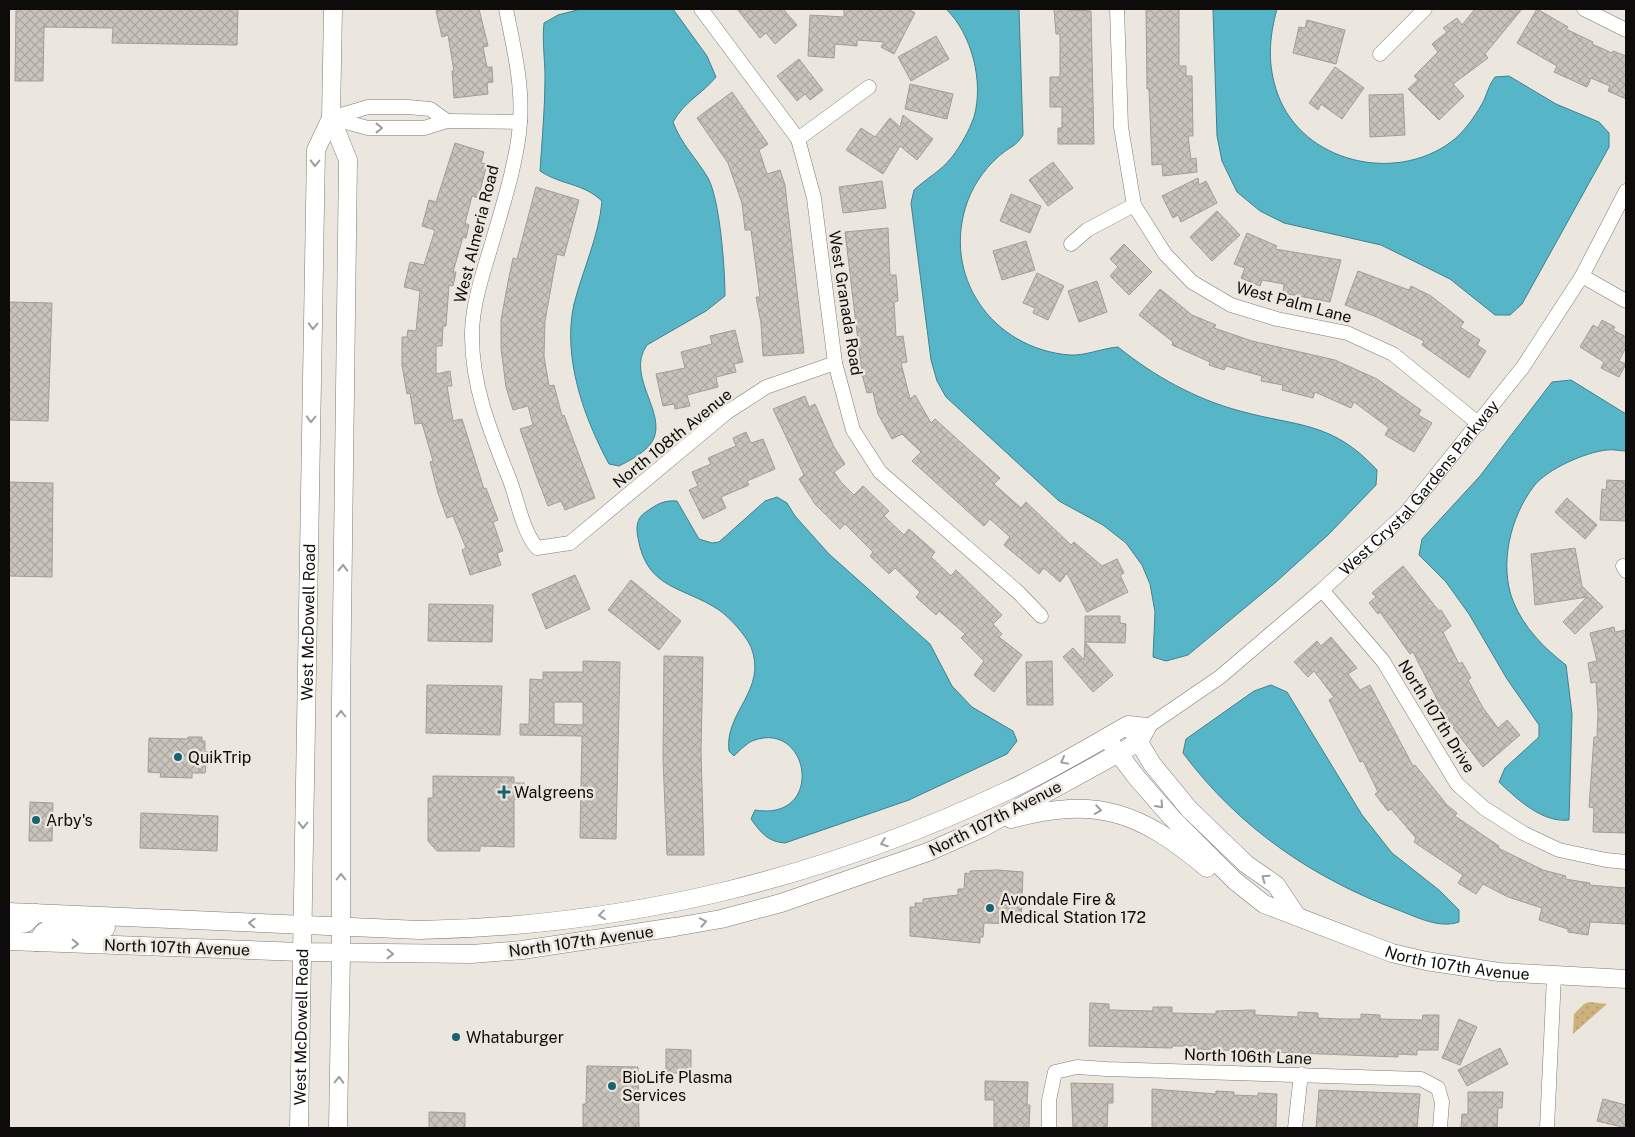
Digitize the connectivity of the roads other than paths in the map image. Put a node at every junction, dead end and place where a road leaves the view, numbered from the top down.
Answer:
1 (333, 9) edge
2 (506, 9) edge
3 (700, 9) edge
4 (1117, 9) edge
5 (1425, 9) edge
6 (1584, 9) edge
7 (1626, 30) edge
8 (1380, 54) dead end
9 (869, 87) dead end
10 (331, 118) junction
11 (447, 121) junction
12 (520, 122) junction
13 (798, 140) junction
14 (1626, 191) edge
15 (1134, 205) junction
16 (1071, 244) dead end
17 (1582, 276) junction
18 (1626, 301) edge
19 (835, 363) junction
20 (1479, 424) junction
21 (537, 548) joint
22 (1322, 590) junction
23 (1041, 616) dead end
24 (1117, 731) junction
25 (1133, 743) junction
26 (982, 828) junction
27 (916, 831) junction
28 (925, 853) junction
29 (1626, 862) edge
30 (1235, 882) junction
31 (9, 912) edge
32 (36, 914) junction
33 (1296, 915) junction
34 (134, 919) junction
35 (301, 924) junction
36 (9, 926) edge
37 (341, 926) junction
38 (9, 941) edge
39 (37, 942) junction
40 (301, 952) junction
41 (341, 953) junction
42 (1554, 976) junction
43 (1626, 979) edge
44 (1301, 1074) junction
45 (299, 1128) edge
46 (338, 1128) edge
47 (1049, 1128) edge
48 (1295, 1128) edge
49 (1440, 1128) edge
50 (1547, 1128) edge

1 - 10 main road, West McDowell Road
2 - 12 street, West Almeria Road
3 - 13 street, West Granada Road
4 - 15 street, West Palm Lane
5 - 8 street
6 - 7 street
9 - 13 street
10 -> 11 street
10 - 11 street
10 -> 35 main road, West McDowell Road
37 -> 10 main road, West McDowell Road
11 - 12 street
12 - 21 street, West Almeria Road
13 - 19 street, West Granada Road
14 - 17 street, West Crystal Gardens Parkway
15 - 16 street
15 - 20 street, West Palm Lane
17 - 18 street
17 - 20 street, West Crystal Gardens Parkway
19 - 21 street, North 108th Avenue
19 - 23 street, West Granada Road
20 - 22 street, West Crystal Gardens Parkway
22 - 25 street, West Crystal Gardens Parkway
22 - 29 street, North 107th Drive
24 - 25 main road, North 107th Avenue
24 - 25 main road, North 107th Avenue
24 -> 27 main road, North 107th Avenue
25 - 26 main road, North 107th Avenue
25 -> 30 main road, North 107th Avenue
33 -> 25 main road, North 107th Avenue
26 - 28 main road, North 107th Avenue
26 -> 30 main road
27 - 28 main road
27 -> 37 main road, North 107th Avenue
41 -> 28 main road, North 107th Avenue
30 - 33 main road, North 107th Avenue
31 - 32 main road, North 107th Avenue
32 - 34 main road, North 107th Avenue
32 - 36 main road
33 - 42 main road, North 107th Avenue
35 -> 34 main road, North 107th Avenue
34 - 39 main road
35 - 37 main road, North 107th Avenue
35 - 40 main road, West McDowell Road
37 - 41 main road, West McDowell Road
38 - 39 main road, North 107th Avenue
39 -> 40 main road, North 107th Avenue
40 - 41 main road, North 107th Avenue
40 - 45 main road, West McDowell Road
46 -> 41 main road, West McDowell Road
42 - 43 main road, North 107th Avenue
42 - 50 street
44 - 47 street, North 106th Lane
44 - 48 street
44 - 49 street, North 106th Lane

